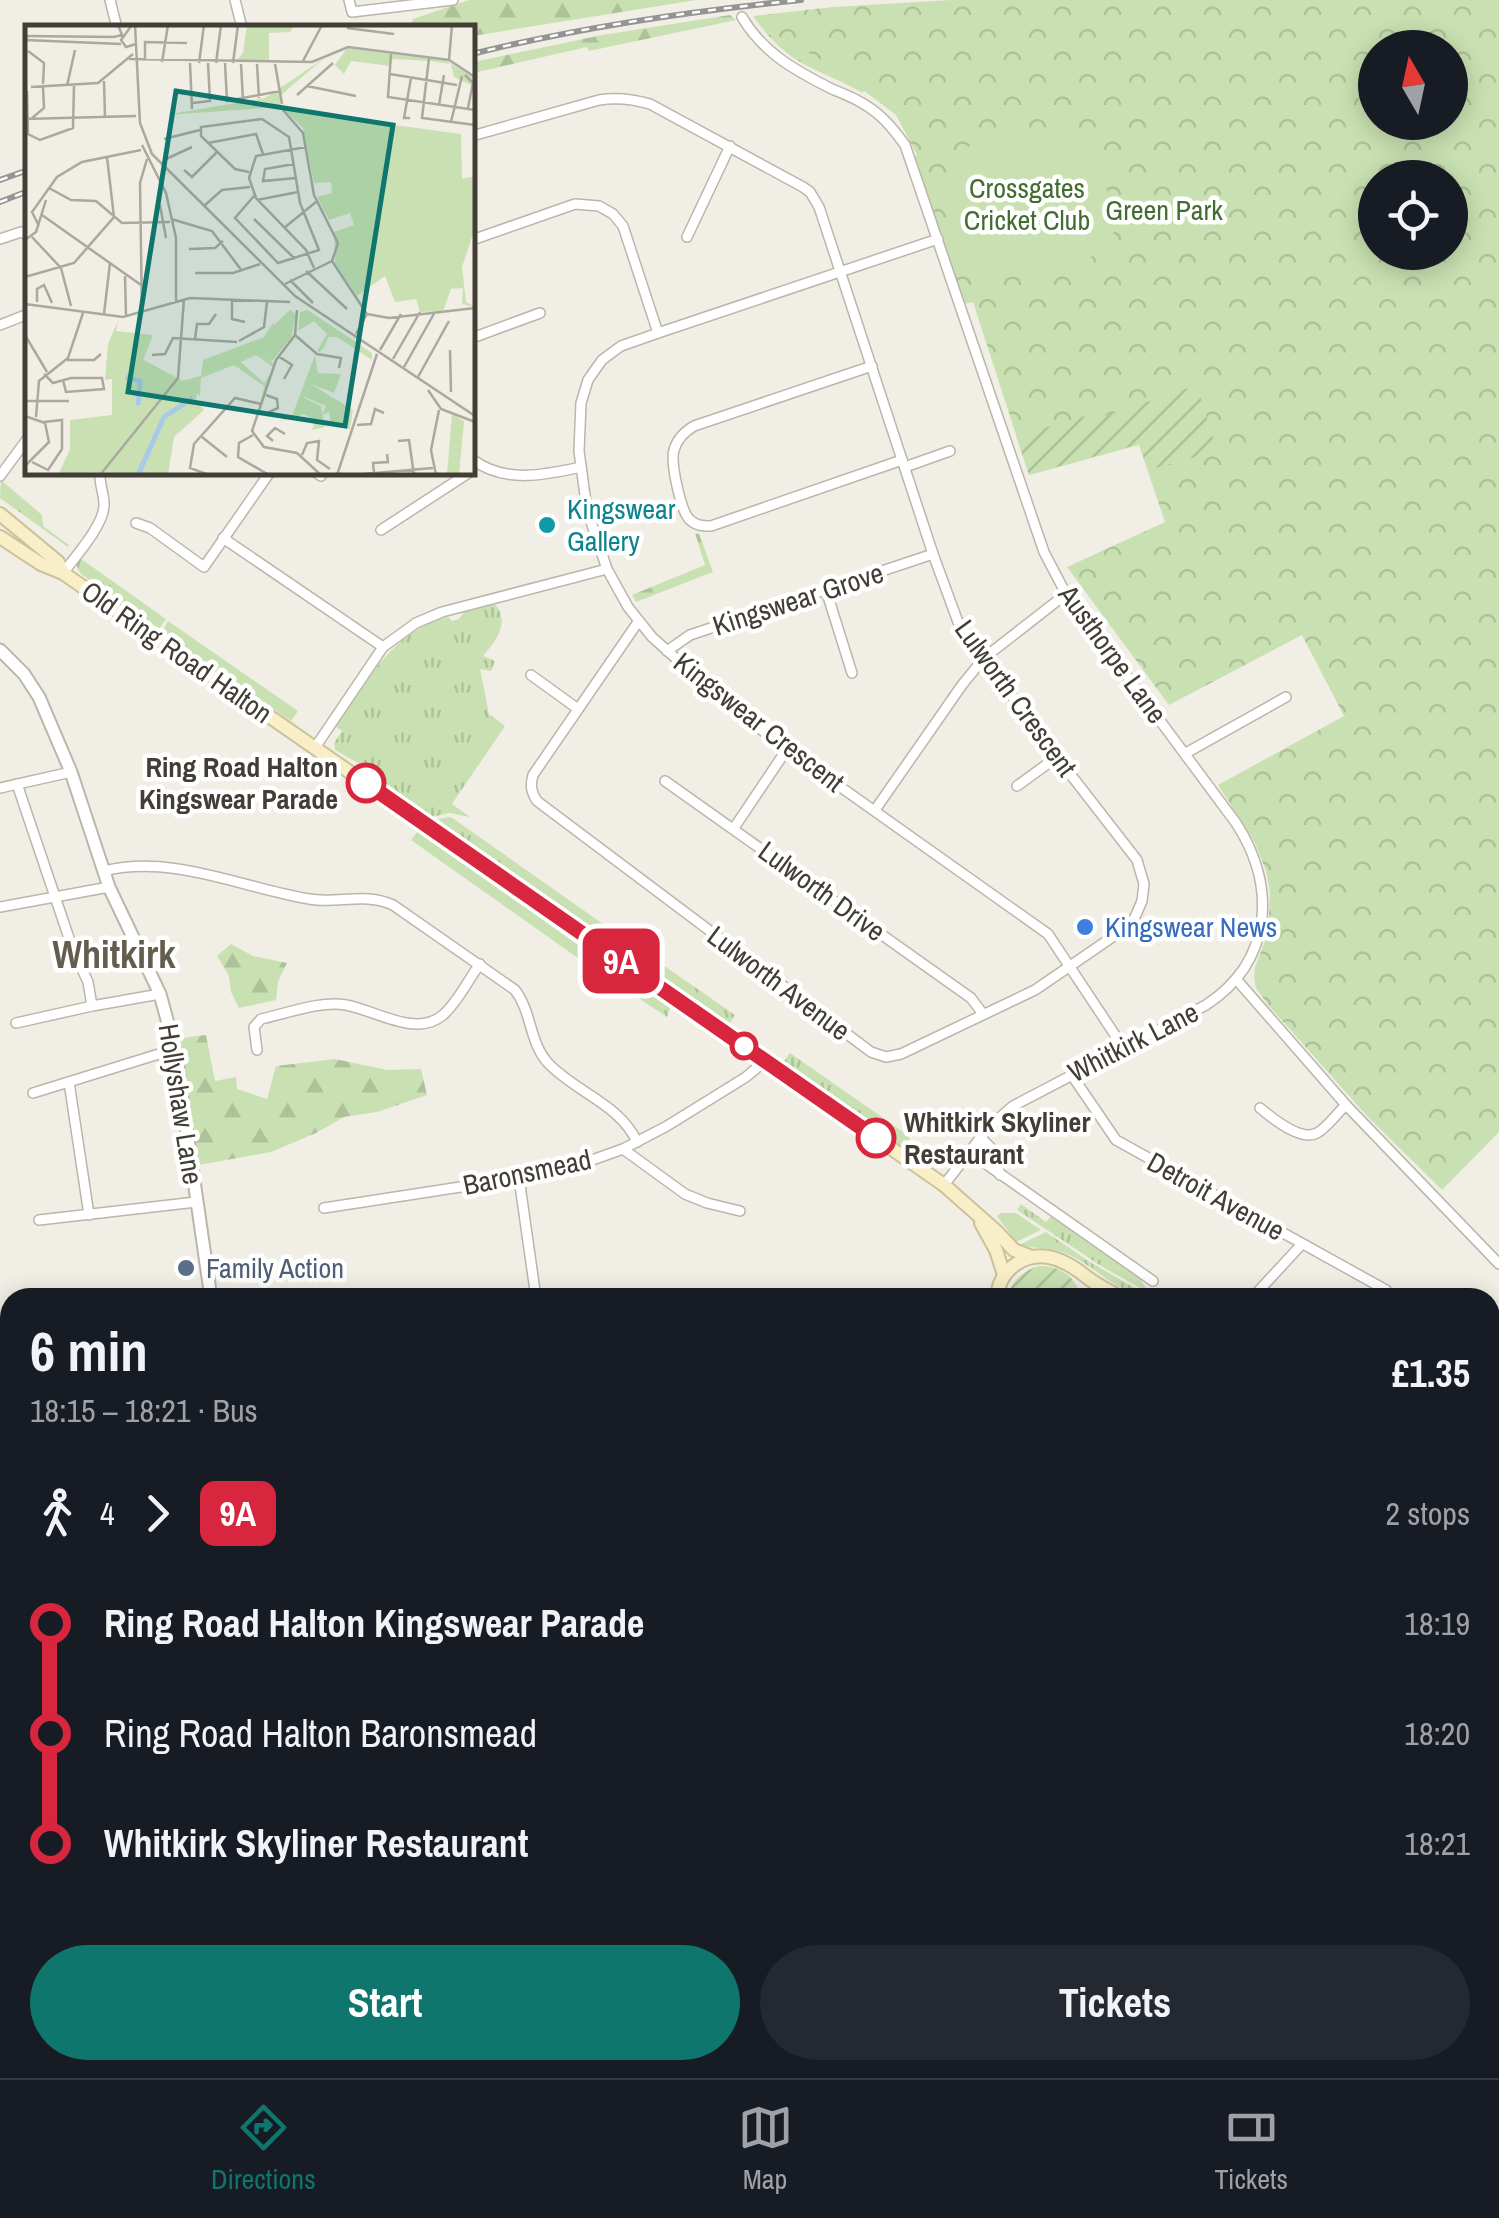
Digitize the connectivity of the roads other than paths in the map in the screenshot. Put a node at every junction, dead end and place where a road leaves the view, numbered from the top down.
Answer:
1 (110, 0) edge
2 (235, 0) edge
3 (349, 0) edge
4 (453, 0) edge
5 (742, 18) dead end
6 (116, 25) edge
7 (241, 25) edge
8 (475, 135) edge
9 (730, 146) junction
10 (25, 234) edge
11 (686, 238) dead end
12 (0, 239) edge
13 (475, 239) edge
14 (938, 239) junction
15 (841, 271) junction
16 (540, 313) dead end
17 (25, 315) edge
18 (0, 325) edge
19 (658, 333) junction
20 (475, 337) edge
21 (872, 366) junction
22 (25, 442) edge
23 (950, 451) dead end
24 (904, 464) junction
25 (475, 467) edge
26 (581, 467) junction
27 (100, 475) edge
28 (268, 475) edge
29 (462, 475) edge
30 (0, 476) edge
31 (0, 514) edge
32 (136, 523) dead end
33 (382, 530) dead end
34 (0, 538) edge
35 (224, 538) junction
36 (933, 554) junction
37 (607, 569) junction
38 (63, 573) junction
39 (826, 590) junction
40 (1066, 594) junction
41 (638, 622) junction
42 (384, 648) junction
43 (667, 650) junction
44 (1, 652) edge
45 (984, 658) junction
46 (852, 673) dead end
47 (531, 675) dead end
48 (1286, 697) dead end
49 (578, 709) junction
50 (314, 748) junction
51 (788, 750) junction
52 (1186, 753) junction
53 (1057, 757) junction
54 (71, 772) junction
55 (665, 780) dead end
56 (17, 784) junction
57 (1018, 786) dead end
58 (0, 788) edge
59 (875, 810) junction
60 (734, 828) junction
61 (104, 871) junction
62 (109, 887) junction
63 (54, 896) junction
64 (0, 907) edge
65 (480, 964) junction
66 (1070, 966) junction
67 (1236, 979) junction
68 (160, 994) junction
69 (92, 1006) junction
70 (983, 1014) junction
71 (16, 1023) dead end
72 (1122, 1047) junction
73 (175, 1049) junction
74 (257, 1050) dead end
75 (765, 1061) junction
76 (1071, 1074) junction
77 (69, 1082) junction
78 (32, 1093) dead end
79 (1346, 1105) junction
80 (1260, 1108) dead end
81 (980, 1137) junction
82 (638, 1142) junction
83 (623, 1149) junction
84 (969, 1152) junction
85 (1000, 1175) junction
86 (519, 1178) junction
87 (944, 1185) junction
88 (196, 1202) junction
89 (324, 1208) dead end
90 (740, 1211) dead end
91 (89, 1215) junction
92 (977, 1215) junction
93 (39, 1220) dead end
94 (1302, 1244) junction
95 (1032, 1258) junction
96 (1499, 1264) edge
97 (1004, 1275) junction
98 (1088, 1279) junction
99 (1153, 1280) dead end
100 (209, 1288) edge
101 (535, 1288) edge
102 (998, 1288) edge
103 (1090, 1288) edge
104 (1104, 1288) edge
105 (1261, 1288) edge
106 (1382, 1288) edge

1 - 6 street
2 - 7 street
3 - 4 street
5 - 14 street, Austhorpe Lane
8 - 9 street, Lulworth Crescent
9 - 11 street
9 - 15 street, Lulworth Crescent
10 - 12 street
13 - 19 street
14 - 15 street, Kingswear Crescent
14 - 40 street, Austhorpe Lane
15 - 19 street, Kingswear Crescent
15 - 21 street, Lulworth Crescent
16 - 20 street
17 - 18 street
19 - 26 street, Kingswear Crescent
21 - 24 street, Lulworth Crescent
21 - 24 street
22 - 30 street
23 - 24 street
24 - 36 street, Lulworth Crescent
25 - 26 street
26 - 37 street, Kingswear Crescent
27 - 38 street
28 - 35 street
29 - 33 street
31 - 38 main road
32 - 35 street
34 - 38 main road
35 - 42 street
36 - 39 street, Kingswear Grove
36 - 45 street, Lulworth Crescent
37 - 41 street, Kingswear Crescent
37 - 42 street
38 - 50 main road, Old Ring Road Halton
39 - 43 street, Kingswear Grove
39 - 46 street
40 - 45 street
40 - 52 street, Austhorpe Lane
41 - 43 street, Kingswear Crescent
41 - 49 street, Lulworth Avenue
42 - 50 street
43 - 51 street, Kingswear Crescent
44 - 54 street, Hollyshaw Lane
45 - 53 street, Lulworth Crescent
45 - 59 street
47 - 49 street
48 - 52 street
49 - 70 street, Lulworth Avenue
50 - 75 main road, Old Ring Road Halton
51 - 59 street, Kingswear Crescent
51 - 60 street, Lulworth Drive
52 - 67 street, Austhorpe Lane
53 - 57 street
53 - 66 street, Lulworth Crescent
54 - 56 street
54 - 61 street, Hollyshaw Lane
55 - 60 street
56 - 58 street
56 - 63 street
59 - 66 street, Kingswear Crescent
60 - 70 street, Lulworth Drive
61 - 62 street, Hollyshaw Lane
61 - 65 street
62 - 63 street
62 - 68 street, Hollyshaw Lane
63 - 64 street
63 - 69 street
65 - 74 street
65 - 82 street
66 - 70 street, Lulworth Avenue
66 - 72 street, Kingswear Crescent
67 - 72 street, Whitkirk Lane
67 - 79 street
68 - 69 street
68 - 73 street, Hollyshaw Lane
69 - 71 street
72 - 76 street, Whitkirk Lane
73 - 77 street
73 - 88 street, Hollyshaw Lane
75 - 82 street, Baronsmead
75 - 87 main road, Old Ring Road Halton
76 - 81 street, Whitkirk Lane
76 - 94 street, Detroit Avenue
77 - 78 street
77 - 91 street
79 - 80 street
79 - 96 street
81 - 84 street, Whitkirk Lane
81 - 85 street
82 - 83 street, Baronsmead
83 - 86 street, Baronsmead
83 - 90 street
84 - 85 street
84 - 87 street, Whitkirk Lane
85 - 99 street
86 - 89 street, Baronsmead
86 - 101 street
87 - 92 main road, Old Ring Road Halton
88 - 91 street
88 - 100 street, Hollyshaw Lane
91 - 93 street
92 - 95 main road, Old Ring Road Halton
92 - 97 main road, Old Ring Road Halton
94 - 105 street
94 - 106 street, Detroit Avenue
95 - 97 main road
95 - 98 main road
97 - 102 main road
98 - 103 main road
98 - 104 main road

